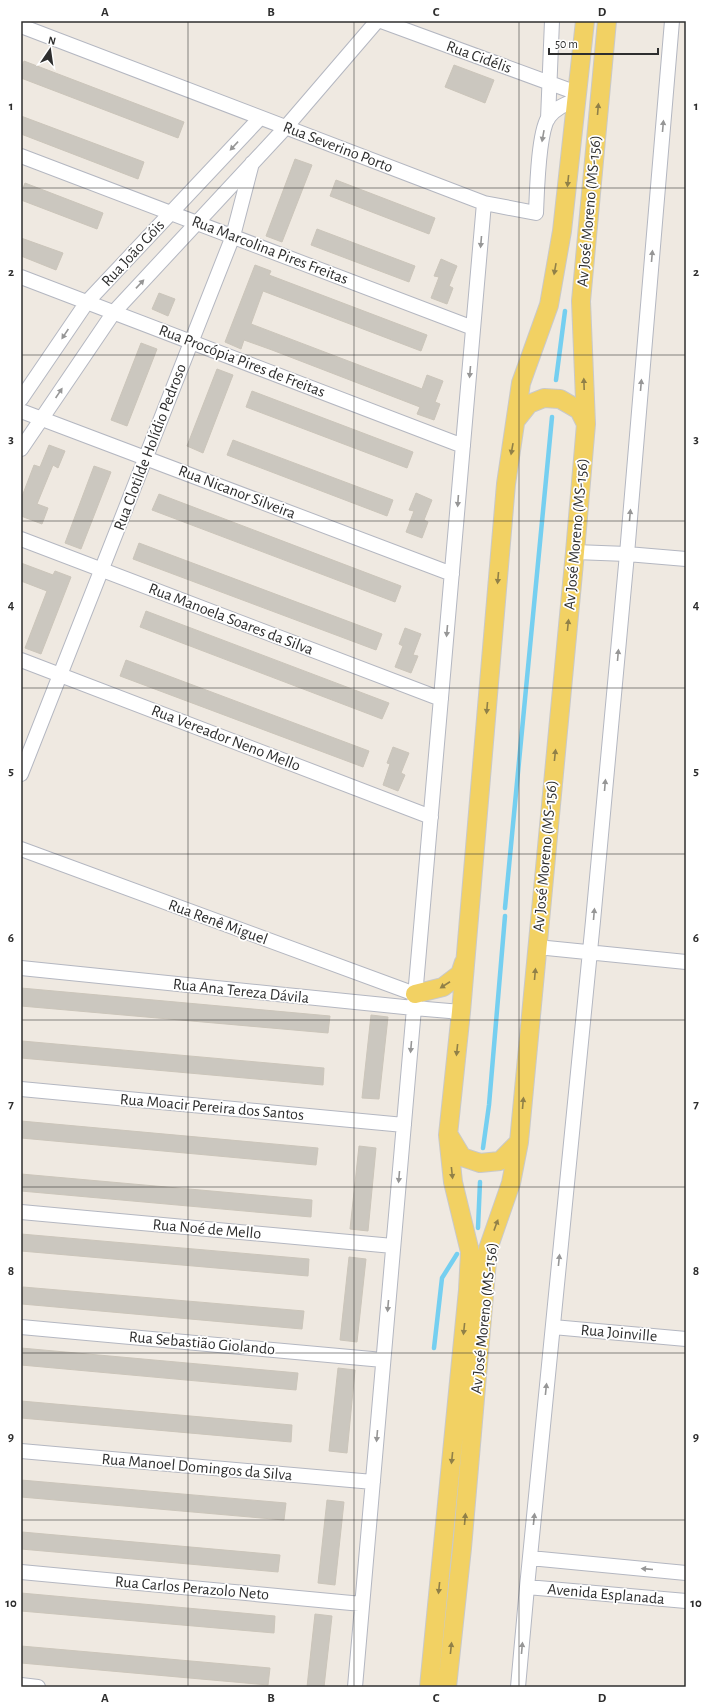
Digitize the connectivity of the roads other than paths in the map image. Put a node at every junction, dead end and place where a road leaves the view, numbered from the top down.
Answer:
1 (376, 21) edge
2 (381, 21) edge
3 (552, 21) edge
4 (585, 21) edge
5 (606, 21) edge
6 (672, 21) edge
7 (21, 26) edge
8 (549, 83) junction
9 (577, 97) junction
10 (260, 118) junction
11 (548, 119) junction
12 (286, 127) junction
13 (21, 156) edge
14 (252, 163) junction
15 (484, 203) junction
16 (171, 213) junction
17 (197, 222) junction
18 (233, 236) junction
19 (21, 277) edge
20 (87, 302) junction
21 (114, 312) junction
22 (473, 328) junction
23 (191, 342) junction
24 (21, 399) edge
25 (21, 411) edge
26 (42, 418) junction
27 (517, 420) junction
28 (586, 424) junction
29 (463, 446) junction
30 (21, 449) edge
31 (146, 457) junction
32 (21, 539) edge
33 (575, 552) junction
34 (627, 554) junction
35 (686, 559) edge
36 (101, 570) junction
37 (452, 574) junction
38 (21, 660) edge
39 (60, 675) junction
40 (441, 699) junction
41 (21, 774) edge
42 (431, 817) junction
43 (21, 849) edge
44 (537, 947) junction
45 (590, 953) junction
46 (465, 961) junction
47 (686, 962) edge
48 (21, 968) edge
49 (414, 1001) junction
50 (461, 1012) junction
51 (21, 1089) edge
52 (404, 1124) junction
53 (448, 1135) junction
54 (519, 1142) junction
55 (21, 1212) edge
56 (393, 1246) junction
57 (21, 1327) edge
58 (553, 1327) junction
59 (686, 1339) edge
60 (384, 1360) junction
61 (21, 1451) edge
62 (373, 1482) junction
63 (530, 1558) junction
64 (21, 1572) edge
65 (686, 1573) edge
66 (527, 1587) junction
67 (686, 1601) edge
68 (362, 1604) junction
69 (21, 1686) edge
70 (38, 1687) edge
71 (355, 1687) edge
72 (429, 1687) edge
73 (447, 1687) edge
74 (518, 1687) edge

1 - 12 street
2 - 8 street, Rua Cidélis
3 - 8 street
4 - 9 main road, Av José Moreno (MS-156)
28 -> 5 main road, Av José Moreno (MS-156)
34 -> 6 street
7 - 10 street, Rua Severino Porto
8 - 9 street, Rua Cidélis
8 - 11 street
9 - 11 street
9 -> 27 main road, Av José Moreno (MS-156)
10 - 12 street, Rua Severino Porto
10 -> 16 street, Rua João Góis
11 -> 15 street, Rua Severino Porto
12 - 14 street, Rua Clotilde Holídio Pedroso
12 - 15 street, Rua Severino Porto
13 - 16 street, Rua Marcolina Pires Freitas
14 - 17 street, Rua João Góis
14 - 18 street, Rua Clotilde Holídio Pedroso
15 -> 22 street
16 - 17 street, Rua Marcolina Pires Freitas
16 - 20 street, Rua João Góis
17 - 18 street, Rua Marcolina Pires Freitas
21 -> 17 street, Rua João Góis
18 - 22 street, Rua Marcolina Pires Freitas
18 - 23 street, Rua Clotilde Holídio Pedroso
19 - 20 street, Rua Procópia Pires de Freitas
20 - 21 street, Rua Procópia Pires de Freitas
20 -> 24 street, Rua João Góis
21 - 23 street, Rua Procópia Pires de Freitas
26 -> 21 street, Rua João Góis
22 -> 29 street
23 - 29 street, Rua Procópia Pires de Freitas
23 - 31 street, Rua Clotilde Holídio Pedroso
25 - 26 street, Rua Nicanor Silveira
26 - 30 street, Rua João Góis
26 - 31 street, Rua Nicanor Silveira
27 - 28 main road
27 -> 46 main road, Av José Moreno (MS-156)
28 - 33 main road, Av José Moreno (MS-156)
29 -> 37 street
31 - 36 street, Rua Clotilde Holídio Pedroso
31 - 37 street, Rua Nicanor Silveira
32 - 36 street, Rua Manoela Soares da Silva
33 - 34 street
44 -> 33 main road, Av José Moreno (MS-156)
34 - 35 street
45 -> 34 street
36 - 39 street, Rua Clotilde Holídio Pedroso
36 - 40 street, Rua Manoela Soares da Silva
37 -> 40 street
38 - 39 street, Rua Vereador Neno Mello
39 - 41 street, Rua Clotilde Holídio Pedroso
39 - 42 street, Rua Vereador Neno Mello
40 - 42 street
42 - 49 street
43 - 49 street, Rua Renê Miguel
44 - 45 street
54 -> 44 main road, Av José Moreno (MS-156)
45 - 47 street
58 -> 45 street
46 -> 49 main road
46 - 50 main road, Av José Moreno (MS-156)
48 - 49 street, Rua Ana Tereza Dávila
49 - 50 street, Rua Ana Tereza Dávila
49 -> 52 street
50 -> 53 main road, Av José Moreno (MS-156)
51 - 52 street, Rua Moacir Pereira dos Santos
52 -> 56 street
53 - 54 main road
53 -> 72 main road, Av José Moreno (MS-156)
73 -> 54 main road, Av José Moreno (MS-156)
55 - 56 street, Rua Noé de Mello
56 -> 60 street
57 - 60 street, Rua Sebastião Giolando
58 - 59 street, Rua Joinville
63 -> 58 street
60 -> 62 street
61 - 62 street, Rua Manoel Domingos da Silva
62 - 68 street
65 -> 63 street, Avenida Esplanada
63 - 66 street
64 - 68 street, Rua Carlos Perazolo Neto
66 - 67 street, Avenida Esplanada
74 -> 66 street
68 - 71 street
69 - 70 street

